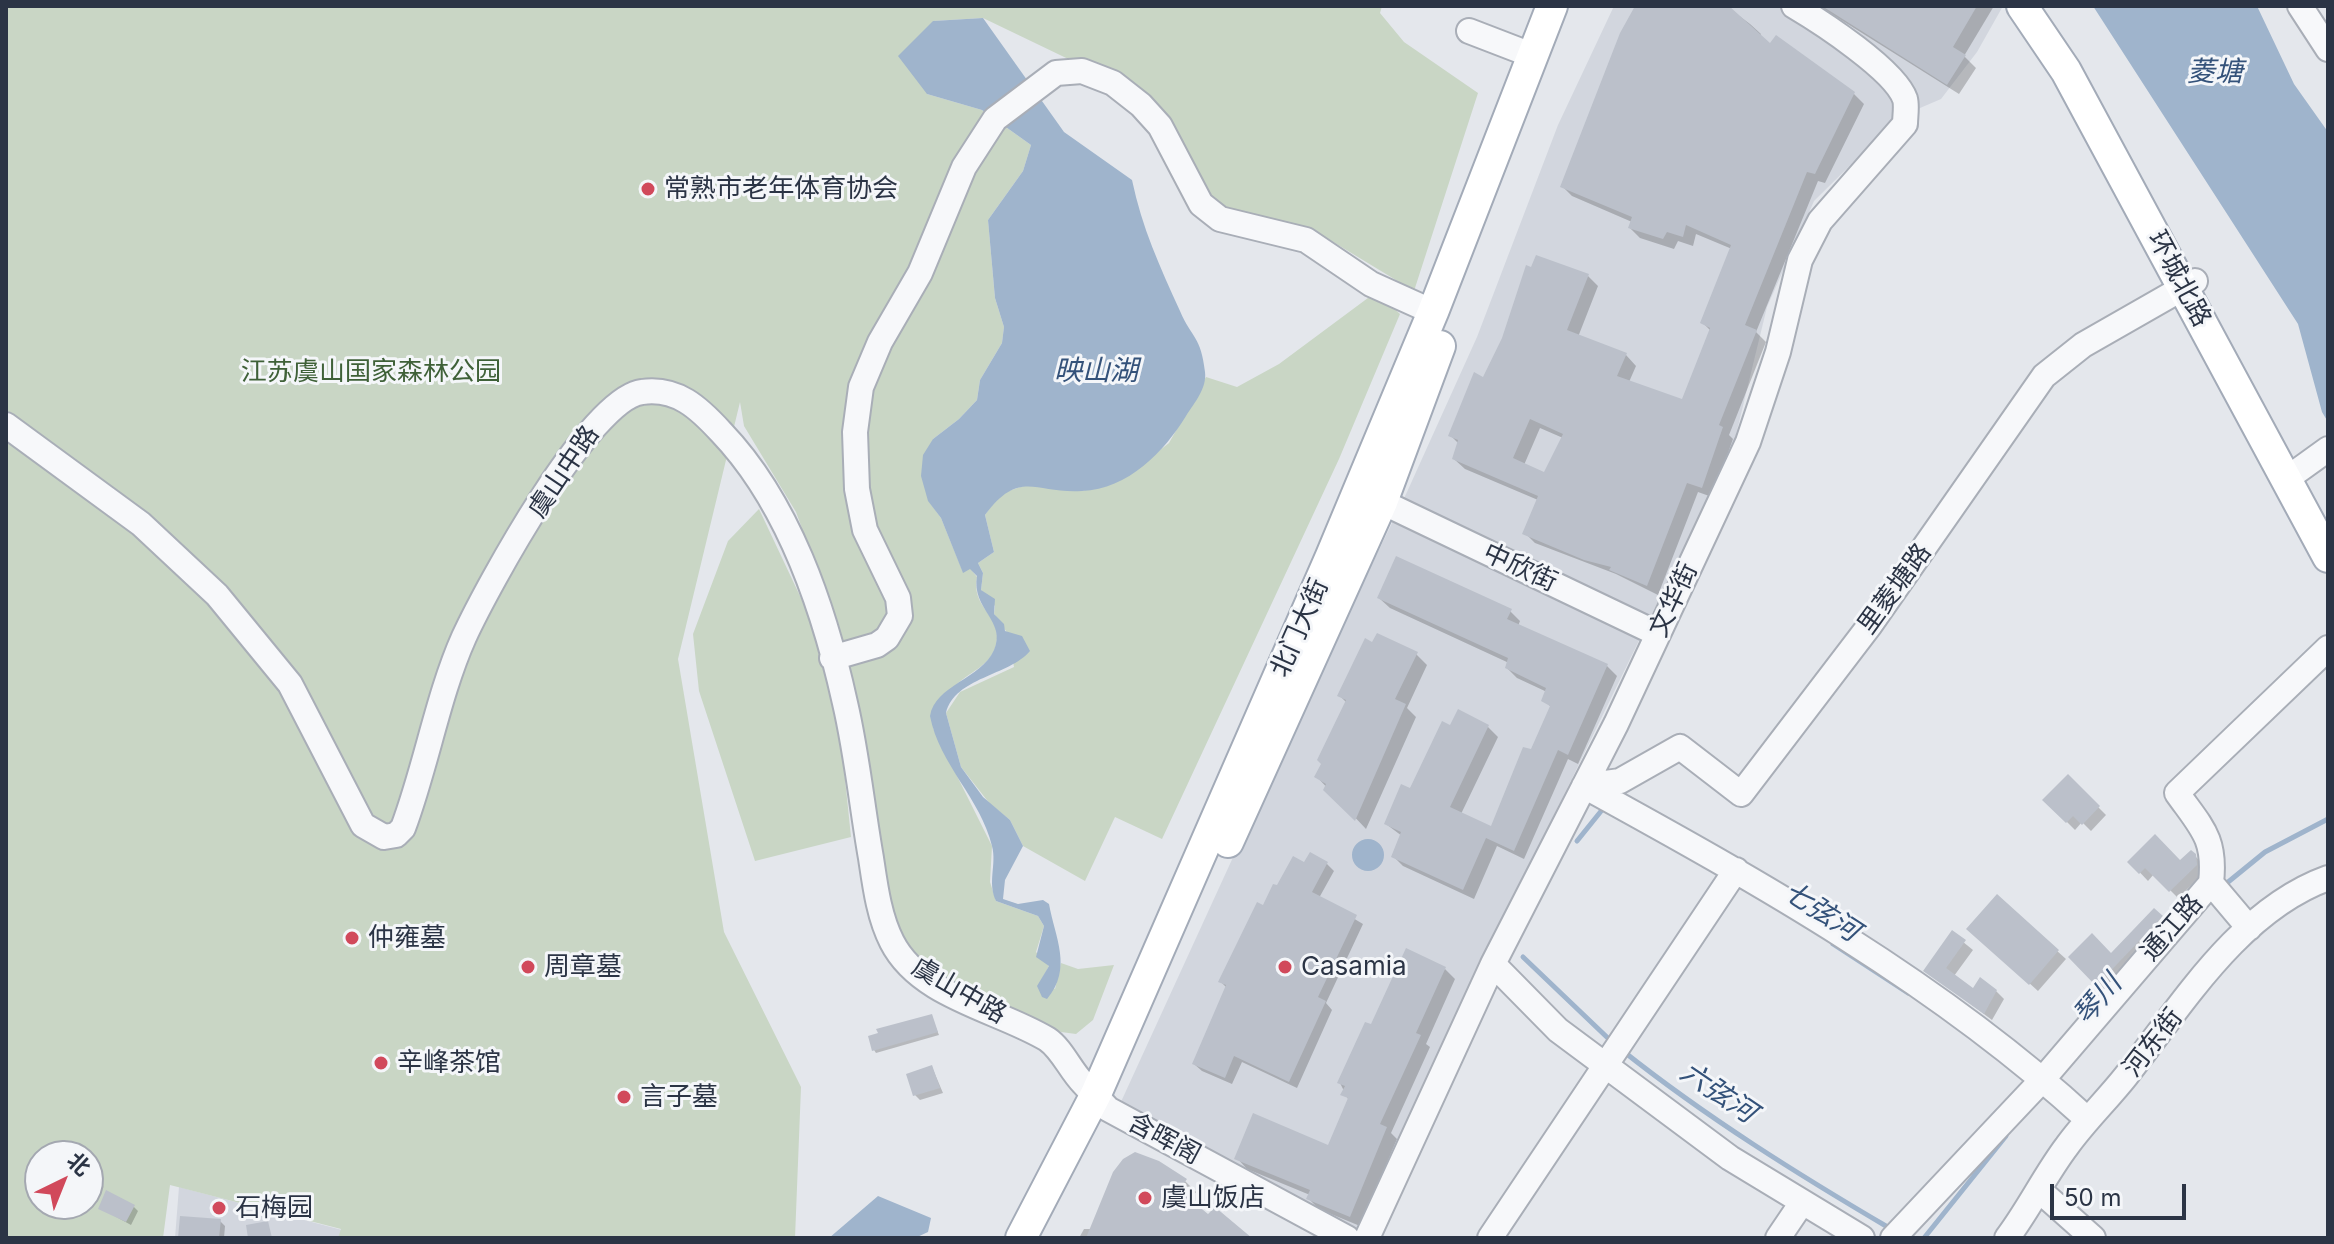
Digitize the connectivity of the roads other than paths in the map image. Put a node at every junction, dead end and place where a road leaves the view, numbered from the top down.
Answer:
1 (1552, 6) edge
2 (1567, 6) edge
3 (1794, 6) edge
4 (2022, 6) edge
5 (2038, 6) edge
6 (2300, 6) edge
7 (1469, 31) dead end
8 (2328, 49) edge
9 (1534, 56) junction
10 (2189, 284) junction
11 (1433, 312) junction
12 (6, 425) edge
13 (2326, 451) edge
14 (2289, 477) junction
15 (1382, 502) junction
16 (2328, 535) edge
17 (2328, 557) edge
18 (1658, 634) junction
19 (2328, 648) edge
20 (832, 658) junction
21 (1584, 786) junction
22 (2328, 878) edge
23 (1730, 879) junction
24 (2217, 890) junction
25 (2249, 928) junction
26 (1493, 964) junction
27 (1609, 1060) junction
28 (2043, 1087) junction
29 (1102, 1102) junction
30 (2087, 1119) junction
31 (2039, 1190) junction
32 (1801, 1204) junction
33 (1900, 1229) edge
34 (1021, 1238) edge
35 (1041, 1238) edge
36 (1347, 1238) edge
37 (1367, 1238) edge
38 (1490, 1238) edge
39 (1778, 1238) edge
40 (1862, 1238) edge
41 (2007, 1238) edge
42 (2093, 1238) edge

1 - 9 main road, 北门大街
2 - 15 main road, 北门大街
3 - 18 street, 文华街
4 - 10 main road, 环城北路
5 - 10 main road, 环城北路
6 - 8 street
7 - 9 street
9 - 11 main road, 北门大街
10 - 14 main road, 环城北路
10 - 21 street, 里菱塘路
11 - 20 street
11 - 29 main road, 北门大街
12 - 20 street, 虞山中路
13 - 14 street
14 - 16 main road, 环城北路
14 - 17 main road, 环城北路
15 - 18 street, 中欣街
15 - 29 main road, 北门大街
18 - 21 street, 文华街
19 - 24 street, 通江路
20 - 29 street, 虞山中路
21 - 23 street
21 - 26 street, 文华街
22 - 25 street, 河东街
23 - 27 street
23 - 28 street
24 - 25 street
24 - 28 street, 通江路
25 - 30 street, 河东街
26 - 27 street
26 - 37 street, 文华街
27 - 32 street
27 - 38 street
28 - 30 street
28 - 33 street, 通江路
29 - 34 main road, 北门大街
29 - 35 main road, 北门大街
29 - 36 street, 含晖阁
30 - 31 street, 河东街
31 - 41 street, 河东街
31 - 42 street
32 - 39 street
32 - 40 street

